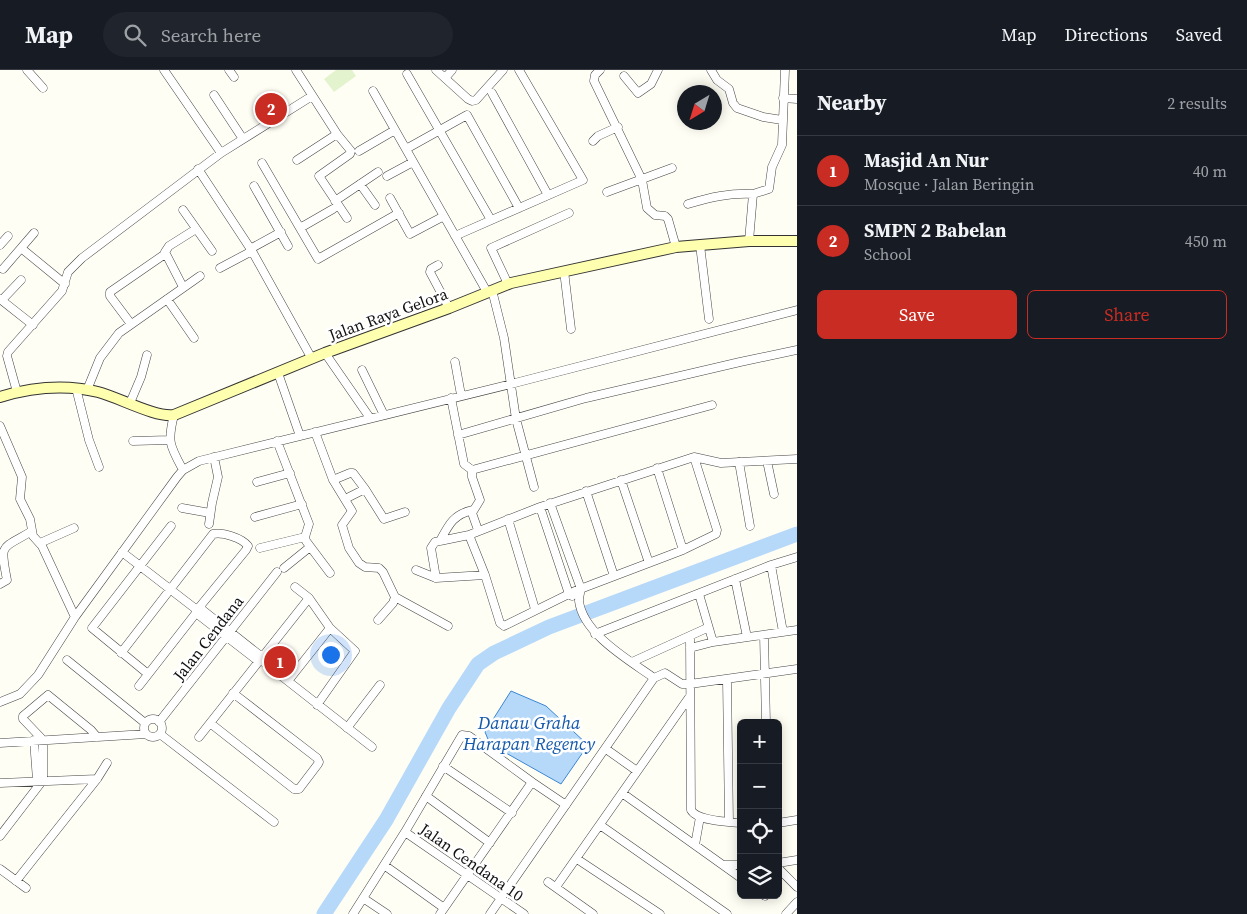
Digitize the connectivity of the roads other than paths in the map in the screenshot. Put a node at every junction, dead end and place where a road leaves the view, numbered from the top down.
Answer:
1 (27, 70) edge
2 (164, 70) edge
3 (229, 70) edge
4 (296, 70) edge
5 (436, 70) edge
6 (452, 70) edge
7 (503, 70) edge
8 (520, 70) edge
9 (600, 70) edge
10 (658, 70) edge
11 (712, 70) edge
12 (785, 70) edge
13 (408, 74) dead end
14 (624, 76) dead end
15 (234, 77) dead end
16 (445, 78) junction
17 (43, 88) dead end
18 (373, 90) dead end
19 (492, 93) dead end
20 (214, 95) dead end
21 (312, 96) junction
22 (783, 98) junction
23 (797, 99) edge
24 (782, 120) junction
25 (618, 127) junction
26 (395, 130) junction
27 (440, 130) junction
28 (337, 134) junction
29 (243, 139) junction
30 (593, 141) dead end
31 (406, 149) junction
32 (359, 151) dead end
33 (221, 153) junction
34 (297, 160) dead end
35 (413, 162) junction
36 (262, 163) dead end
37 (672, 168) dead end
38 (198, 169) junction
39 (378, 172) dead end
40 (387, 176) dead end
41 (642, 180) junction
42 (360, 184) junction
43 (254, 186) dead end
44 (607, 192) dead end
45 (753, 194) junction
46 (548, 195) junction
47 (390, 198) dead end
48 (688, 204) dead end
49 (334, 205) junction
50 (375, 205) dead end
51 (519, 208) junction
52 (183, 210) dead end
53 (398, 213) junction
54 (569, 213) dead end
55 (444, 216) junction
56 (347, 218) dead end
57 (491, 220) junction
58 (196, 228) junction
59 (300, 228) junction
60 (281, 232) junction
61 (34, 233) dead end
62 (8, 236) dead end
63 (455, 236) junction
64 (749, 241) junction
65 (797, 241) edge
66 (0, 245) edge
67 (288, 246) dead end
68 (700, 246) junction
69 (21, 248) junction
70 (676, 248) junction
71 (251, 250) junction
72 (212, 251) dead end
73 (165, 254) junction
74 (438, 265) dead end
75 (220, 268) dead end
76 (3, 269) dead end
77 (564, 271) junction
78 (200, 276) dead end
79 (21, 280) dead end
80 (65, 284) junction
81 (508, 284) junction
82 (183, 287) junction
83 (490, 291) junction
84 (166, 299) junction
85 (1, 300) edge
86 (449, 308) junction
87 (797, 310) edge
88 (709, 319) dead end
89 (33, 324) junction
90 (131, 324) junction
91 (570, 329) dead end
92 (194, 338) dead end
93 (0, 350) edge
94 (797, 350) edge
95 (325, 354) junction
96 (148, 355) dead end
97 (7, 356) junction
98 (312, 359) junction
99 (455, 362) dead end
100 (362, 370) dead end
101 (278, 373) junction
102 (511, 384) junction
103 (76, 388) junction
104 (87, 390) junction
105 (17, 392) junction
106 (461, 395) junction
107 (0, 397) edge
108 (451, 398) junction
109 (130, 403) junction
110 (712, 405) dead end
111 (174, 415) junction
112 (384, 415) junction
113 (370, 418) junction
114 (516, 419) junction
115 (0, 426) edge
116 (315, 432) junction
117 (458, 435) junction
118 (300, 436) junction
119 (169, 440) junction
120 (133, 441) dead end
121 (277, 441) junction
122 (526, 455) junction
123 (214, 457) junction
124 (694, 458) junction
125 (797, 459) edge
126 (767, 461) junction
127 (739, 462) junction
128 (99, 467) dead end
129 (656, 468) junction
130 (183, 470) junction
131 (472, 470) junction
132 (290, 473) junction
133 (334, 480) junction
134 (621, 480) junction
135 (258, 482) dead end
136 (534, 488) dead end
137 (365, 489) junction
138 (586, 492) junction
139 (774, 494) dead end
140 (345, 499) junction
141 (550, 503) junction
142 (302, 504) junction
143 (540, 507) junction
144 (182, 508) dead end
145 (473, 510) junction
146 (405, 512) dead end
147 (210, 513) junction
148 (255, 518) dead end
149 (508, 520) junction
150 (209, 524) dead end
151 (172, 526) dead end
152 (750, 526) dead end
153 (74, 528) dead end
154 (478, 530) junction
155 (32, 531) junction
156 (469, 535) junction
157 (305, 537) junction
158 (440, 541) junction
159 (40, 543) junction
160 (310, 546) junction
161 (260, 548) dead end
162 (683, 550) junction
163 (122, 552) junction
164 (797, 557) edge
165 (649, 563) junction
166 (771, 565) junction
167 (140, 566) junction
168 (416, 570) dead end
169 (330, 573) dead end
170 (484, 576) junction
171 (614, 576) junction
172 (436, 578) junction
173 (735, 579) junction
174 (0, 584) edge
175 (295, 587) dead end
176 (169, 589) junction
177 (580, 589) junction
178 (569, 594) junction
179 (699, 594) junction
180 (395, 597) junction
181 (309, 598) junction
182 (580, 605) junction
183 (535, 609) junction
184 (198, 611) junction
185 (76, 617) junction
186 (378, 620) dead end
187 (448, 626) dead end
188 (330, 628) junction
189 (708, 628) junction
190 (797, 630) edge
191 (783, 632) junction
192 (228, 634) junction
193 (595, 634) junction
194 (764, 635) junction
195 (690, 637) junction
196 (747, 637) junction
197 (713, 642) junction
198 (690, 648) junction
199 (121, 653) junction
200 (260, 659) junction
201 (67, 660) dead end
202 (632, 662) junction
203 (797, 669) edge
204 (148, 674) junction
205 (766, 674) junction
206 (654, 678) junction
207 (727, 679) junction
208 (288, 681) junction
209 (690, 684) junction
210 (380, 685) dead end
211 (139, 686) dead end
212 (233, 693) junction
213 (0, 694) edge
214 (690, 696) junction
215 (4, 701) edge
216 (318, 704) junction
217 (766, 719) edge
218 (159, 722) junction
219 (145, 723) junction
220 (210, 723) junction
221 (347, 728) junction
222 (146, 734) junction
223 (160, 734) junction
224 (97, 737) junction
225 (199, 738) dead end
226 (38, 740) junction
227 (0, 742) edge
228 (372, 747) dead end
229 (606, 749) junction
230 (107, 763) dead end
231 (443, 766) junction
232 (637, 772) junction
233 (97, 779) junction
234 (40, 780) junction
235 (532, 782) junction
236 (0, 783) edge
237 (622, 793) junction
238 (426, 796) junction
239 (566, 805) junction
240 (512, 813) junction
241 (700, 817) junction
242 (797, 820) edge
243 (274, 822) dead end
244 (728, 822) junction
245 (782, 822) edge
246 (737, 823) edge
247 (600, 825) junction
248 (405, 832) junction
249 (0, 836) edge
250 (490, 844) junction
251 (695, 845) junction
252 (577, 858) junction
253 (797, 860) edge
254 (782, 862) edge
255 (384, 865) junction
256 (723, 865) junction
257 (737, 866) edge
258 (0, 869) edge
259 (782, 873) edge
260 (467, 875) junction
261 (737, 875) edge
262 (16, 881) junction
263 (548, 882) dead end
264 (556, 887) junction
265 (797, 887) edge
266 (26, 888) dead end
267 (364, 898) junction
268 (501, 898) junction
269 (797, 902) edge
270 (442, 911) edge
271 (353, 914) edge
272 (387, 914) edge
273 (490, 914) edge
274 (524, 914) edge
275 (594, 914) edge
276 (660, 914) edge
277 (727, 914) edge
278 (786, 914) edge

1 - 17 street
2 - 33 street
3 - 15 street
4 - 21 street
5 - 16 street
6 - 16 street
7 - 16 street
8 - 46 street
9 - 25 street
10 - 14 street
11 - 24 street
12 - 22 street
13 - 27 street
18 - 26 street
19 - 46 street
20 - 29 street
21 - 28 street
21 - 29 street
22 - 23 street
22 - 24 street
24 - 45 street
25 - 30 street
25 - 41 street
26 - 31 street
26 - 32 street
27 - 31 street
27 - 51 street
27 - 57 street
28 - 34 street
28 - 49 street
29 - 33 street
31 - 35 street
33 - 38 street
35 - 40 street
35 - 55 street
36 - 59 street
37 - 41 street
38 - 71 street
38 - 80 street
39 - 42 street
41 - 44 street
41 - 70 street
42 - 49 street
42 - 50 street
43 - 60 street
45 - 48 street
45 - 64 street
46 - 51 street
47 - 53 street
49 - 56 street
49 - 59 street
51 - 57 street
52 - 58 street
53 - 55 street
53 - 59 street
54 - 81 street
55 - 63 street
57 - 63 street
58 - 72 street
58 - 73 street
60 - 67 street
60 - 71 street
61 - 69 street
62 - 66 street
63 - 83 street
64 - 65 street, Jalan Raya Gelora
64 - 68 street, Jalan Raya Gelora
68 - 70 street, Jalan Raya Gelora
68 - 88 street
69 - 76 street
69 - 80 street
70 - 77 street, Jalan Raya Gelora
71 - 75 street
71 - 98 street
73 - 82 street
73 - 90 street
74 - 86 street
77 - 81 street, Jalan Raya Gelora
77 - 91 street
78 - 82 street
79 - 85 street
80 - 89 street
81 - 83 street, Jalan Raya Gelora
82 - 84 street
83 - 86 street, Jalan Raya Gelora
83 - 102 street
84 - 90 street
84 - 92 street
85 - 89 street
86 - 95 street, Jalan Raya Gelora
87 - 102 street
89 - 97 street
90 - 104 street
93 - 97 street
94 - 114 street
95 - 98 street, Jalan Raya Gelora
95 - 113 street
96 - 109 street
97 - 105 street
98 - 101 street, Jalan Raya Gelora
99 - 106 street
100 - 112 street
101 - 111 street, Jalan Raya Gelora
101 - 118 street
102 - 106 street
102 - 114 street
103 - 104 street
103 - 105 street
103 - 128 street
104 - 109 street
105 - 107 street
106 - 108 street
108 - 112 street
108 - 117 street
109 - 111 street
110 - 122 street
111 - 119 street
112 - 113 street
113 - 116 street
114 - 117 street
114 - 122 street
115 - 155 street
116 - 118 street
116 - 133 street
117 - 131 street
118 - 121 street
119 - 120 street
119 - 130 street
121 - 123 street
121 - 132 street
122 - 131 street
122 - 136 street
123 - 130 street
123 - 147 street
124 - 127 street
124 - 129 street
124 - 162 street
125 - 126 street
126 - 127 street
126 - 139 street
127 - 152 street
129 - 134 street
129 - 162 street
130 - 163 street
131 - 145 street
132 - 135 street
132 - 142 street
133 - 137 street
133 - 140 street
134 - 138 street
134 - 165 street
137 - 140 street
137 - 146 street
138 - 141 street
138 - 171 street
140 - 180 street
141 - 143 street
141 - 177 street
142 - 148 street
142 - 157 street
143 - 149 street
143 - 178 street
144 - 147 street
145 - 154 street
145 - 158 street
147 - 150 street
149 - 154 street
149 - 183 street
151 - 167 street
153 - 159 street
154 - 156 street
155 - 159 street
155 - 174 street
156 - 158 street
156 - 170 street
157 - 160 street
157 - 161 street
158 - 172 street
159 - 185 street
160 - 169 street
160 - 192 street, Jalan Cendana
162 - 165 street
163 - 167 street
163 - 185 street
164 - 166 street
165 - 171 street
166 - 173 street
166 - 191 street
167 - 176 street
167 - 199 street
168 - 172 street
170 - 172 street
170 - 183 street
171 - 177 street
173 - 179 street
173 - 196 street
175 - 181 street
176 - 184 street
176 - 184 street
176 - 199 street
177 - 178 street
177 - 182 street
178 - 182 street
178 - 183 street
179 - 189 street
179 - 193 street
180 - 186 street
180 - 187 street
181 - 188 street
181 - 200 street
182 - 193 street
184 - 192 street
184 - 204 street
185 - 215 street
188 - 208 street
188 - 216 street
189 - 195 street
189 - 197 street
190 - 191 street
191 - 194 street
192 - 200 street
192 - 218 street, Jalan Cendana
193 - 202 street
194 - 196 street
194 - 205 street
195 - 198 street
195 - 202 street
196 - 197 street
197 - 198 street
198 - 209 street
199 - 204 street
200 - 208 street
200 - 212 street
201 - 219 street
202 - 206 street
203 - 205 street
204 - 211 street
205 - 207 street
205 - 217 street
206 - 209 street
206 - 229 street
207 - 209 street
207 - 244 street
208 - 216 street
209 - 214 street
210 - 221 street
212 - 220 street
212 - 220 street
213 - 215 street
214 - 232 street
214 - 241 street
216 - 221 street
218 - 219 street
218 - 223 street
219 - 222 street
220 - 225 street
221 - 228 street
222 - 223 street
222 - 224 street
223 - 243 street
224 - 226 street
224 - 226 street
226 - 227 street
226 - 234 street
229 - 232 street
229 - 239 street
230 - 233 street
231 - 235 street
231 - 238 street
231 - 240 street
232 - 237 street
233 - 234 street
233 - 262 street
234 - 236 street
234 - 249 street
235 - 239 street
235 - 240 street
237 - 247 street
237 - 251 street
238 - 248 street
238 - 250 street
239 - 268 street
240 - 250 street
241 - 244 street
241 - 251 street
242 - 245 street
244 - 246 street
247 - 252 street
247 - 277 street
248 - 255 street
248 - 260 street, Jalan Cendana 10
250 - 260 street
251 - 256 street
252 - 264 street
252 - 276 street
253 - 254 street
255 - 267 street
255 - 270 street
256 - 257 street
256 - 261 street
258 - 262 street
259 - 265 street
260 - 268 street, Jalan Cendana 10
260 - 270 street
262 - 266 street
263 - 264 street
264 - 275 street
267 - 271 street
267 - 272 street
268 - 273 street
268 - 274 street, Jalan Cendana 10
269 - 278 street

